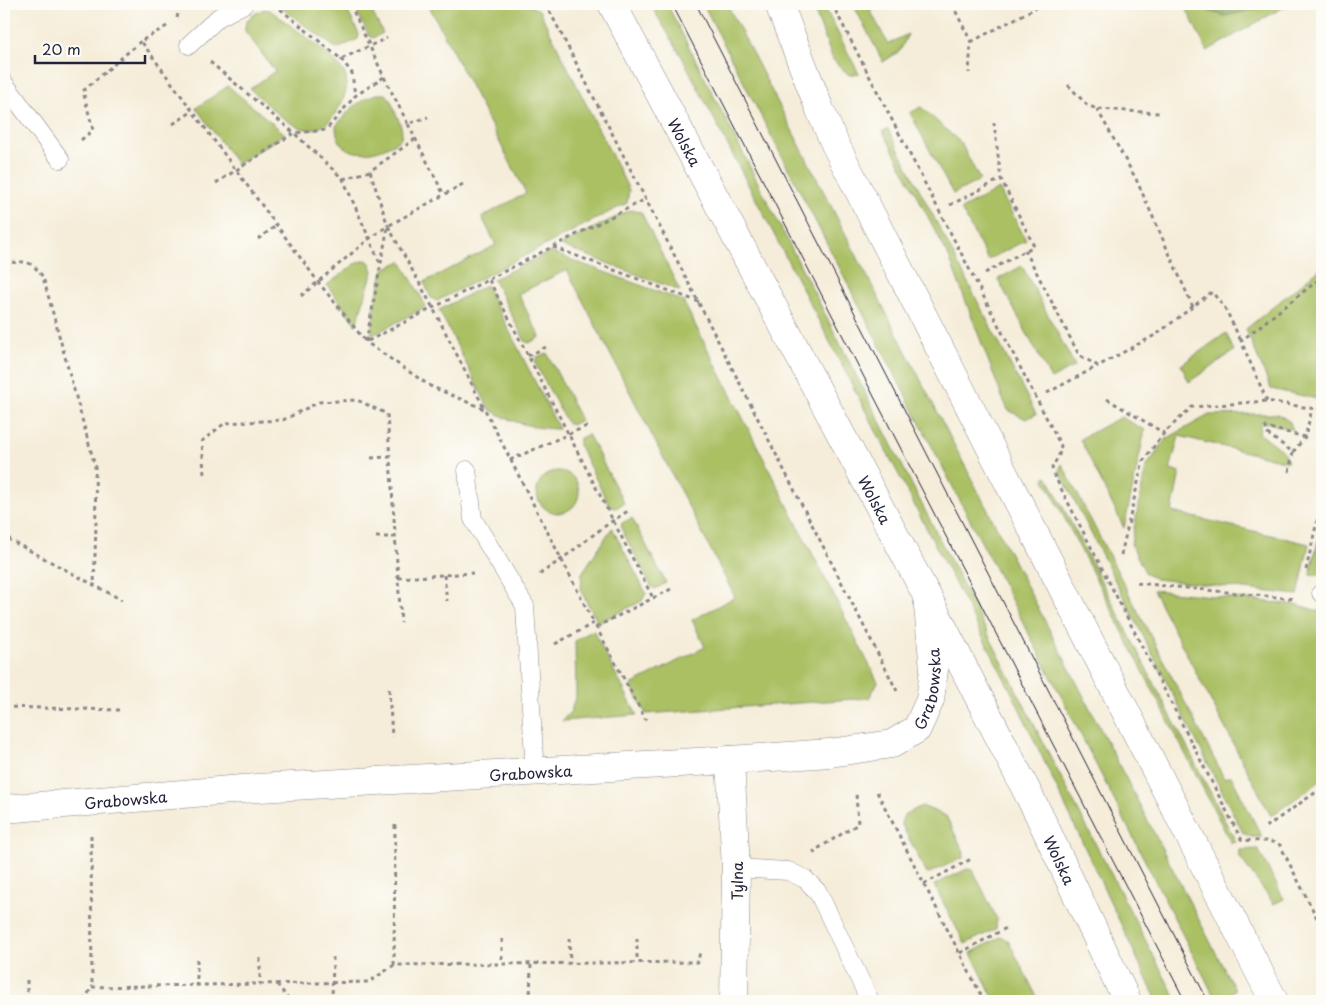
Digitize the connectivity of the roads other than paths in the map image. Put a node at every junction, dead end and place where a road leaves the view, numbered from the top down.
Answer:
1 (244, 4) edge
2 (612, 4) edge
3 (779, 4) edge
4 (189, 46) road end
5 (4, 83) edge
6 (60, 159) road end
7 (467, 470) dead end
8 (927, 596) junction
9 (730, 760) junction
10 (536, 773) junction
11 (4, 809) edge
12 (736, 868) junction
13 (734, 1001) edge
14 (870, 1001) edge
15 (1127, 1001) edge
16 (1274, 1001) edge

1 - 4 lane
2 - 8 main road, Wolska
3 - 16 main road
5 - 6 lane
7 - 10 lane
8 - 9 main road, Grabowska
8 - 15 main road, Wolska
9 - 10 main road, Grabowska
9 - 12 main road, Tylna
10 - 11 main road, Grabowska
12 - 13 main road, Tylna
12 - 14 lane

